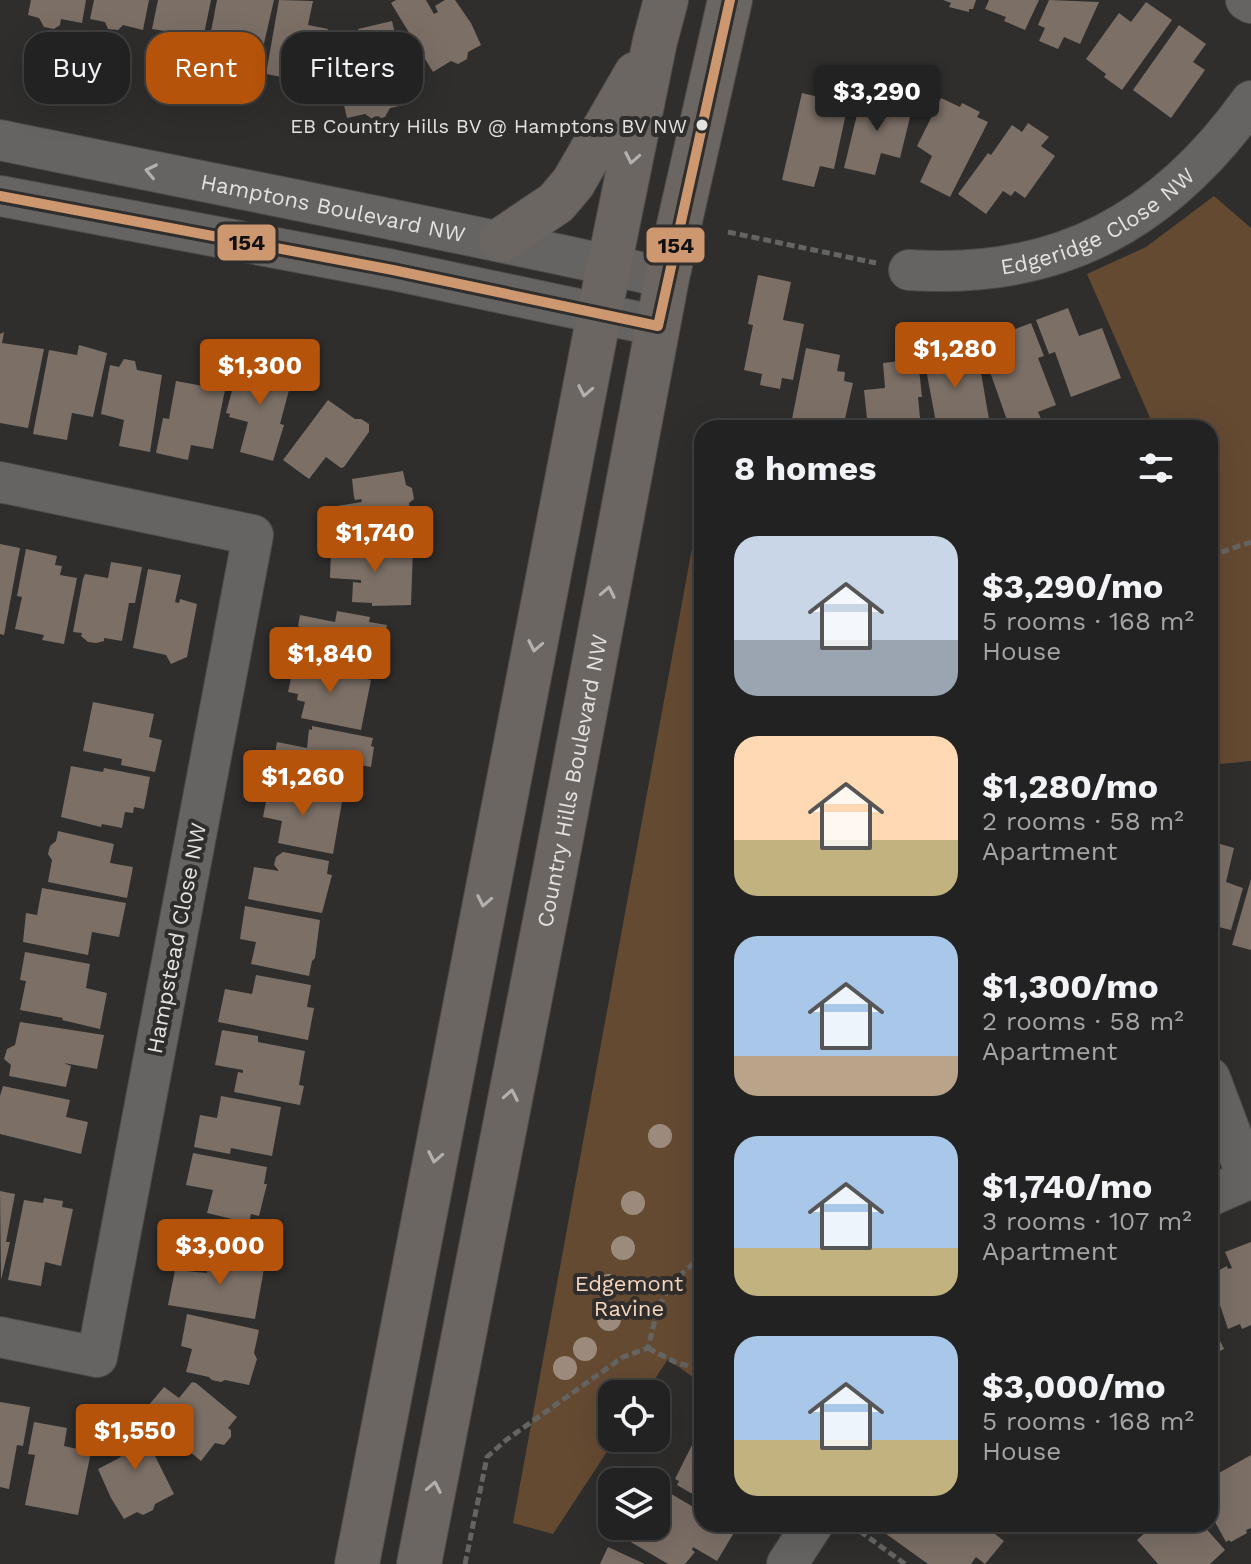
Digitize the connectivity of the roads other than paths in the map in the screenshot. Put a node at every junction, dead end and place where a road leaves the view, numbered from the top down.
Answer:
1 (730, 0) edge
2 (661, 20) edge
3 (1251, 101) edge
4 (0, 140) edge
5 (0, 196) edge
6 (501, 240) junction
7 (611, 265) junction
8 (909, 270) road end
9 (667, 278) junction
10 (599, 315) junction
11 (658, 326) junction
12 (0, 482) edge
13 (1218, 1098) edge
14 (1250, 1179) edge
15 (1218, 1193) edge
16 (0, 1337) edge
17 (808, 1532) edge
18 (357, 1564) edge
19 (419, 1564) edge
20 (787, 1564) edge

1 - 9 main road, Country Hills Boulevard NW
2 - 6 main road
2 -> 7 main road
3 - 8 street, Edgeridge Close NW
6 -> 4 street, Hamptons Boulevard NW
5 - 10 street
6 - 7 street, Hamptons Boulevard NW
7 - 9 street, Hamptons Boulevard NW
7 - 10 main road
9 - 11 main road, Country Hills Boulevard NW
10 - 11 street
10 -> 18 main road
19 -> 11 main road, Country Hills Boulevard NW
12 - 16 street, Hampstead Close NW
13 - 14 street
14 - 15 street
17 - 20 street

